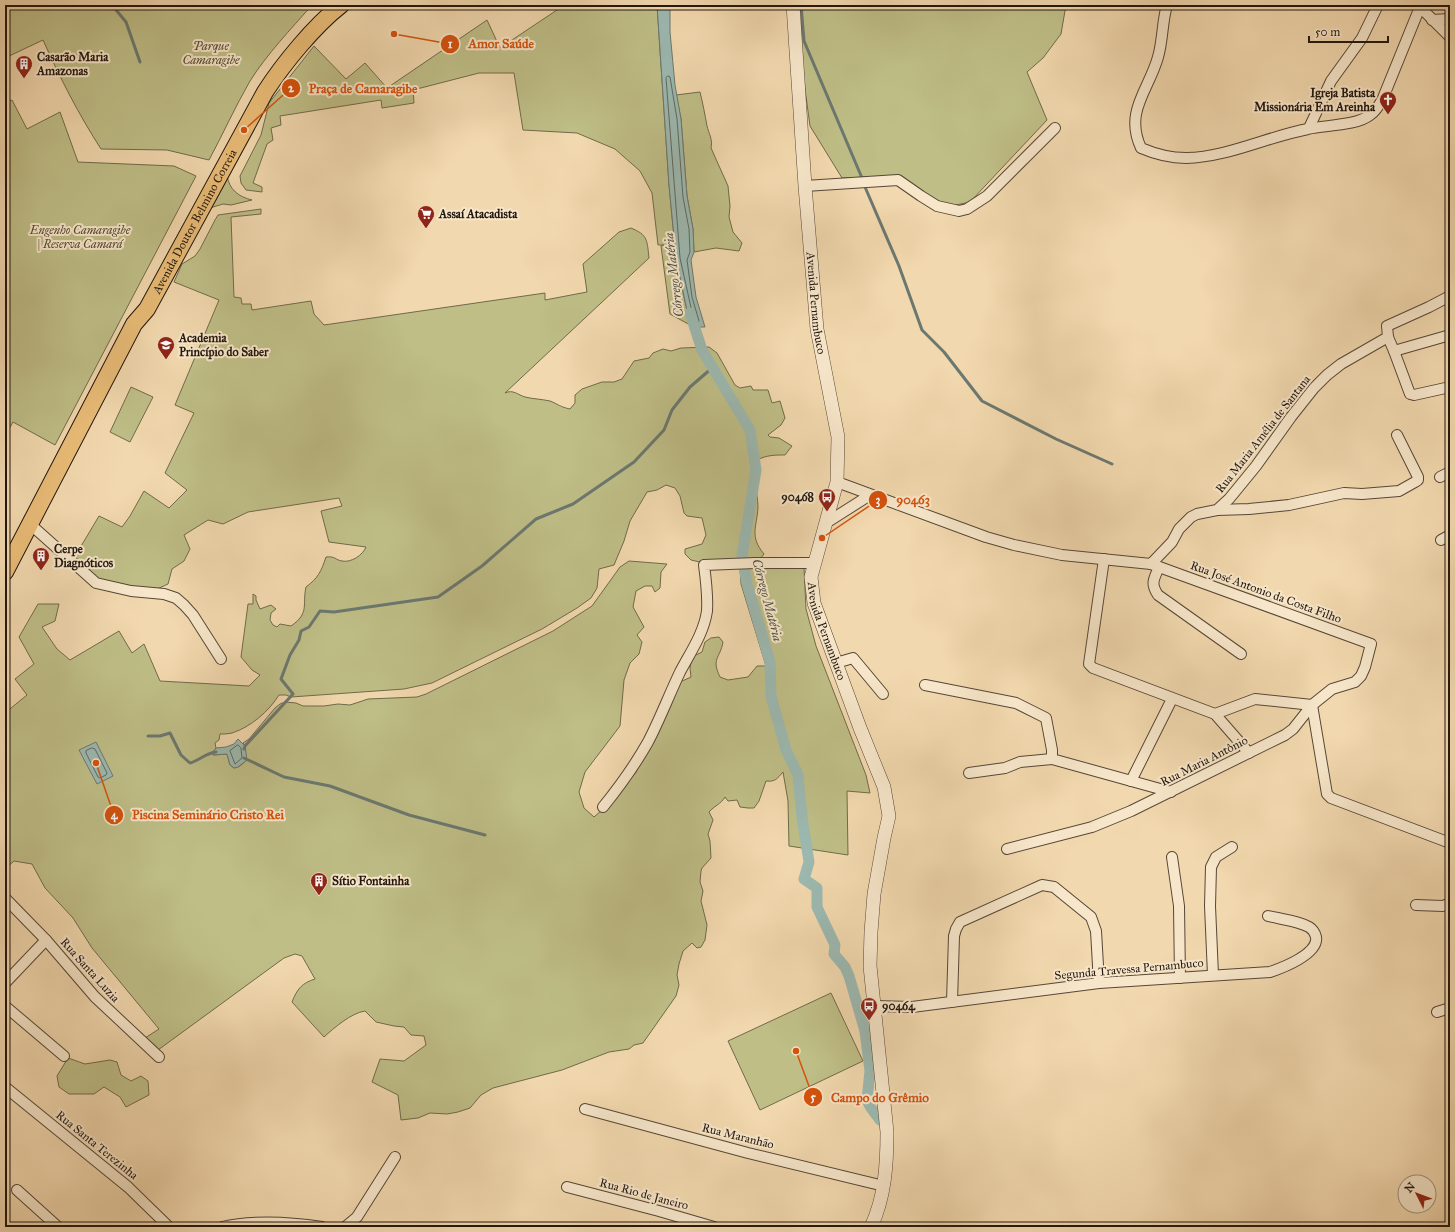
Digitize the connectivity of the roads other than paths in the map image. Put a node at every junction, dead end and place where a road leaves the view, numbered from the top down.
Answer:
1 (324, 5) edge
2 (341, 5) edge
3 (793, 5) edge
4 (1167, 5) edge
5 (1378, 5) edge
6 (1419, 6) edge
7 (1450, 19) edge
8 (1432, 20) junction
9 (1450, 37) edge
10 (1055, 128) dead end
11 (1306, 129) junction
12 (805, 186) junction
13 (1450, 296) edge
14 (134, 324) junction
15 (1450, 335) edge
16 (1388, 338) junction
17 (1394, 351) junction
18 (1450, 388) edge
19 (1398, 436) dead end
20 (1450, 472) edge
21 (1440, 477) dead end
22 (837, 482) junction
23 (870, 494) junction
24 (1217, 510) junction
25 (826, 523) junction
26 (30, 524) junction
27 (1104, 559) junction
28 (815, 563) junction
29 (1155, 565) junction
30 (5, 572) edge
31 (1371, 644) joint
32 (1241, 654) dead end
33 (221, 659) dead end
34 (836, 662) junction
35 (925, 686) dead end
36 (882, 694) dead end
37 (1172, 698) junction
38 (1312, 705) junction
39 (1215, 714) junction
40 (1249, 753) junction
41 (1052, 759) junction
42 (969, 773) dead end
43 (1131, 781) junction
44 (1172, 792) junction
45 (603, 807) dead end
46 (1450, 843) edge
47 (1232, 847) dead end
48 (1007, 849) dead end
49 (1172, 857) dead end
50 (5, 898) edge
51 (1450, 903) edge
52 (1416, 905) dead end
53 (1268, 916) dead end
54 (46, 940) junction
55 (1213, 975) junction
56 (1180, 978) junction
57 (5, 983) edge
58 (1099, 983) junction
59 (952, 1002) junction
60 (5, 1006) edge
61 (875, 1006) junction
62 (1450, 1008) edge
63 (1437, 1012) dead end
64 (64, 1056) dead end
65 (159, 1058) dead end
66 (5, 1087) edge
67 (585, 1109) dead end
68 (395, 1157) dead end
69 (884, 1186) junction
70 (567, 1187) dead end
71 (17, 1190) dead end
72 (58, 1227) edge
73 (169, 1227) edge
74 (222, 1227) edge
75 (322, 1227) edge
76 (345, 1227) edge
77 (714, 1227) edge
78 (871, 1227) edge

1 - 14 main road, Avenida Doutor Belmino Correia
2 - 14 main road, Avenida Doutor Belmino Correia
3 - 12 street, Avenida Pernambuco
4 - 11 street
5 - 11 street
6 - 8 street
6 - 11 street
7 - 8 street
8 - 9 street
10 - 12 street
12 - 22 street, Avenida Pernambuco
13 - 16 street
14 - 26 main road, Avenida Doutor Belmino Correia
15 - 17 street
16 - 17 street
16 - 24 street, Rua Maria Amélia de Santana
17 - 18 street
19 - 24 street
20 - 21 street
22 - 23 street
22 - 25 street, Avenida Pernambuco
23 - 25 street
23 - 27 street
24 - 29 street, Rua Maria Amélia de Santana
25 - 28 street, Avenida Pernambuco
26 - 30 main road, Avenida Doutor Belmino Correia
26 - 33 street
27 - 29 street
27 - 37 street
28 - 34 street, Avenida Pernambuco
28 - 45 street
29 - 31 street, Rua José Antonio da Costa Filho
29 - 32 street
31 - 38 street, Rua Maria Antônio
34 - 36 street
34 - 61 street, Avenida Pernambuco
35 - 41 street
37 - 39 street
37 - 43 street
38 - 39 street
38 - 40 street, Rua Maria Antônio
38 - 46 street
39 - 40 street
40 - 44 street, Rua Maria Antônio
41 - 42 street
41 - 43 street
43 - 44 street
44 - 48 street, Rua Maria Antônio
47 - 55 street
49 - 56 street
50 - 54 street, Rua Santa Luzia
51 - 52 street
53 - 55 street, Segunda Travessa Pernambuco
54 - 57 street
54 - 65 street, Rua Santa Luzia
55 - 56 street, Segunda Travessa Pernambuco
56 - 58 street, Segunda Travessa Pernambuco
58 - 59 street, Segunda Travessa Pernambuco
58 - 59 street
59 - 61 street, Segunda Travessa Pernambuco
60 - 64 street
61 - 69 street, Avenida Pernambuco
62 - 63 street
66 - 73 street, Rua Santa Terezinha
67 - 69 street, Rua Maranhão
68 - 76 street
69 - 78 street, Avenida Pernambuco
70 - 77 street, Rua Rio de Janeiro
71 - 72 street
74 - 75 street

